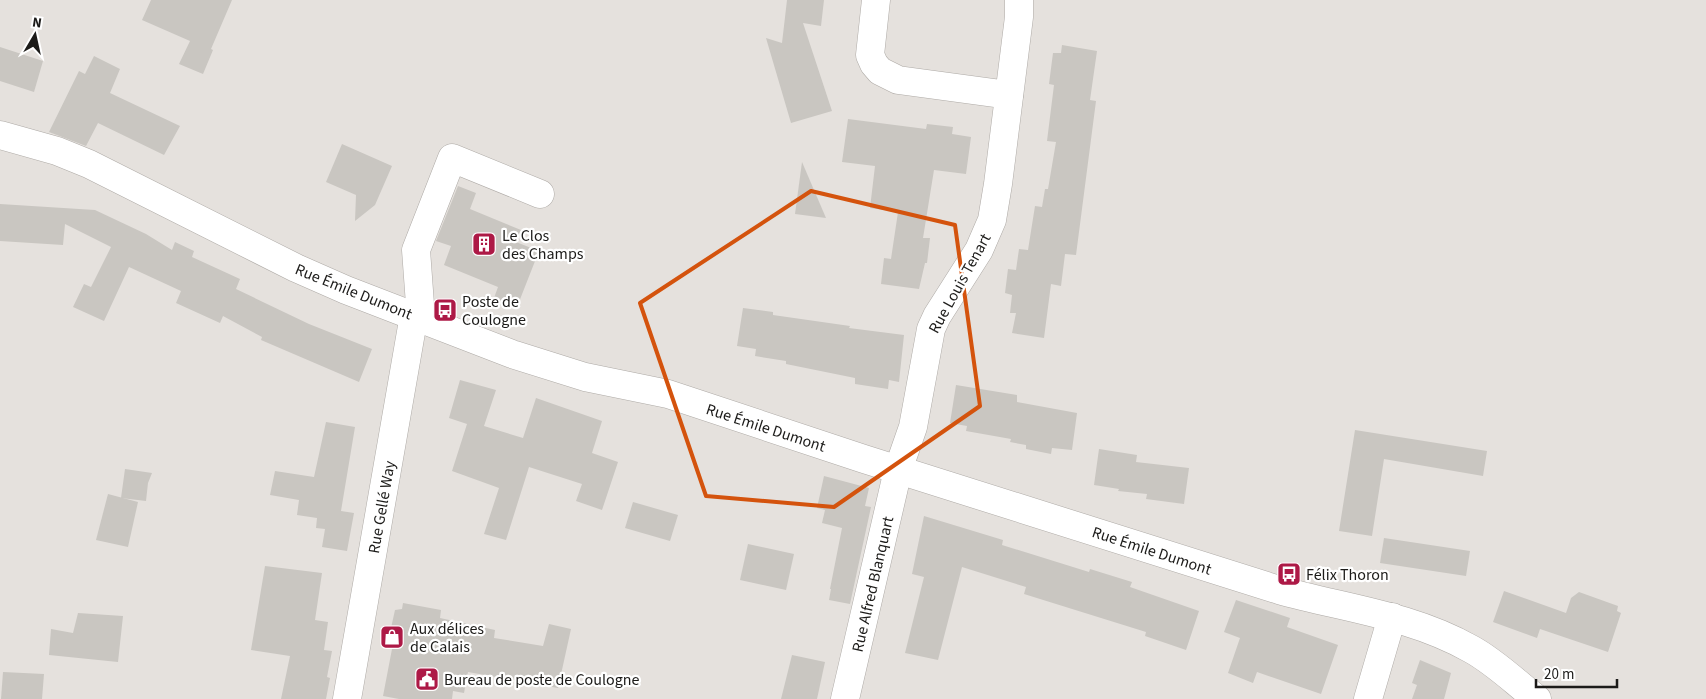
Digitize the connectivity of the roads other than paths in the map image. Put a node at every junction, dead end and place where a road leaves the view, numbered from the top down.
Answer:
1 (876, 0) edge
2 (1019, 0) edge
3 (1009, 95) junction
4 (0, 135) edge
5 (540, 194) dead end
6 (418, 317) junction
7 (898, 470) junction
8 (1392, 617) junction
9 (347, 699) edge
10 (845, 699) edge
11 (1368, 699) edge
12 (1537, 699) edge

1 - 3 street
2 - 3 street, Rue Louis Tenart
3 - 7 street, Rue Louis Tenart
4 - 6 street, Rue Émile Dumont
5 - 6 street, Rue Gellé Way
6 - 7 street, Rue Émile Dumont
6 - 9 street, Rue Gellé Way
7 - 8 street, Rue Émile Dumont
7 - 10 street, Rue Alfred Blanquart
8 - 11 street
8 - 12 street, Rue Émile Dumont

